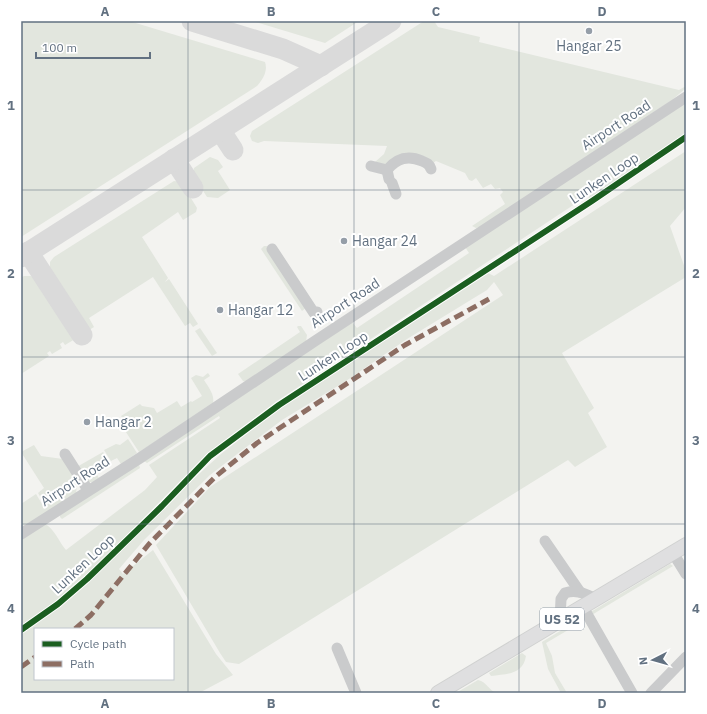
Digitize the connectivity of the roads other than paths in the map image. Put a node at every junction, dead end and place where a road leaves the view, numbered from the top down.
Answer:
1 (686, 97) edge
2 (371, 166) dead end
3 (431, 169) dead end
4 (272, 249) dead end
5 (317, 312) dead end
6 (65, 454) dead end
7 (88, 490) junction
8 (21, 534) edge
9 (545, 542) dead end
10 (686, 545) edge
11 (673, 553) junction
12 (686, 574) edge
13 (580, 592) junction
14 (596, 599) junction
15 (583, 607) junction
16 (560, 621) junction
17 (337, 648) dead end
18 (686, 657) edge
19 (356, 693) edge
20 (438, 693) edge
21 (632, 693) edge
22 (651, 693) edge

1 - 7 lane, Airport Road
2 - 3 lane
4 - 5 lane
6 - 7 lane
7 - 8 lane, Airport Road
9 - 13 lane
10 - 11 main road, US 52
11 - 12 lane
11 - 14 main road, US 52
13 - 14 lane
13 - 16 lane
14 - 15 main road, US 52
15 - 16 main road, US 52
15 - 21 lane
16 - 20 main road, US 52
17 - 19 lane
18 - 22 lane

